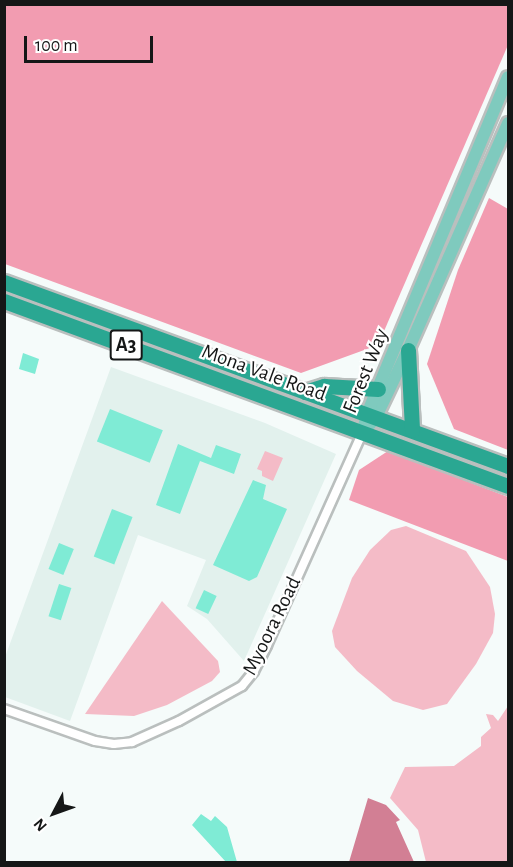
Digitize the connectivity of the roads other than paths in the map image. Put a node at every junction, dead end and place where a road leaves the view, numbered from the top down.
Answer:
1 (508, 77) edge
2 (508, 123) edge
3 (4, 282) edge
4 (4, 301) edge
5 (408, 350) junction
6 (378, 389) junction
7 (305, 392) junction
8 (372, 416) junction
9 (412, 430) junction
10 (363, 431) junction
11 (508, 465) edge
12 (508, 486) edge
13 (4, 709) edge

1 - 6 main road, Forest Way
2 - 5 main road, Forest Way
3 - 7 highway, Mona Vale Road / A3
4 - 10 highway, Mona Vale Road / A3
5 - 8 main road, Forest Way
5 - 9 highway
6 - 7 highway
6 - 8 main road, Forest Way
7 - 8 highway, Mona Vale Road / A3
8 - 9 highway, Mona Vale Road / A3
8 - 10 main road, Forest Way
9 - 11 highway, Mona Vale Road / A3
10 - 12 highway, Mona Vale Road / A3
10 - 13 street, Myoora Road

